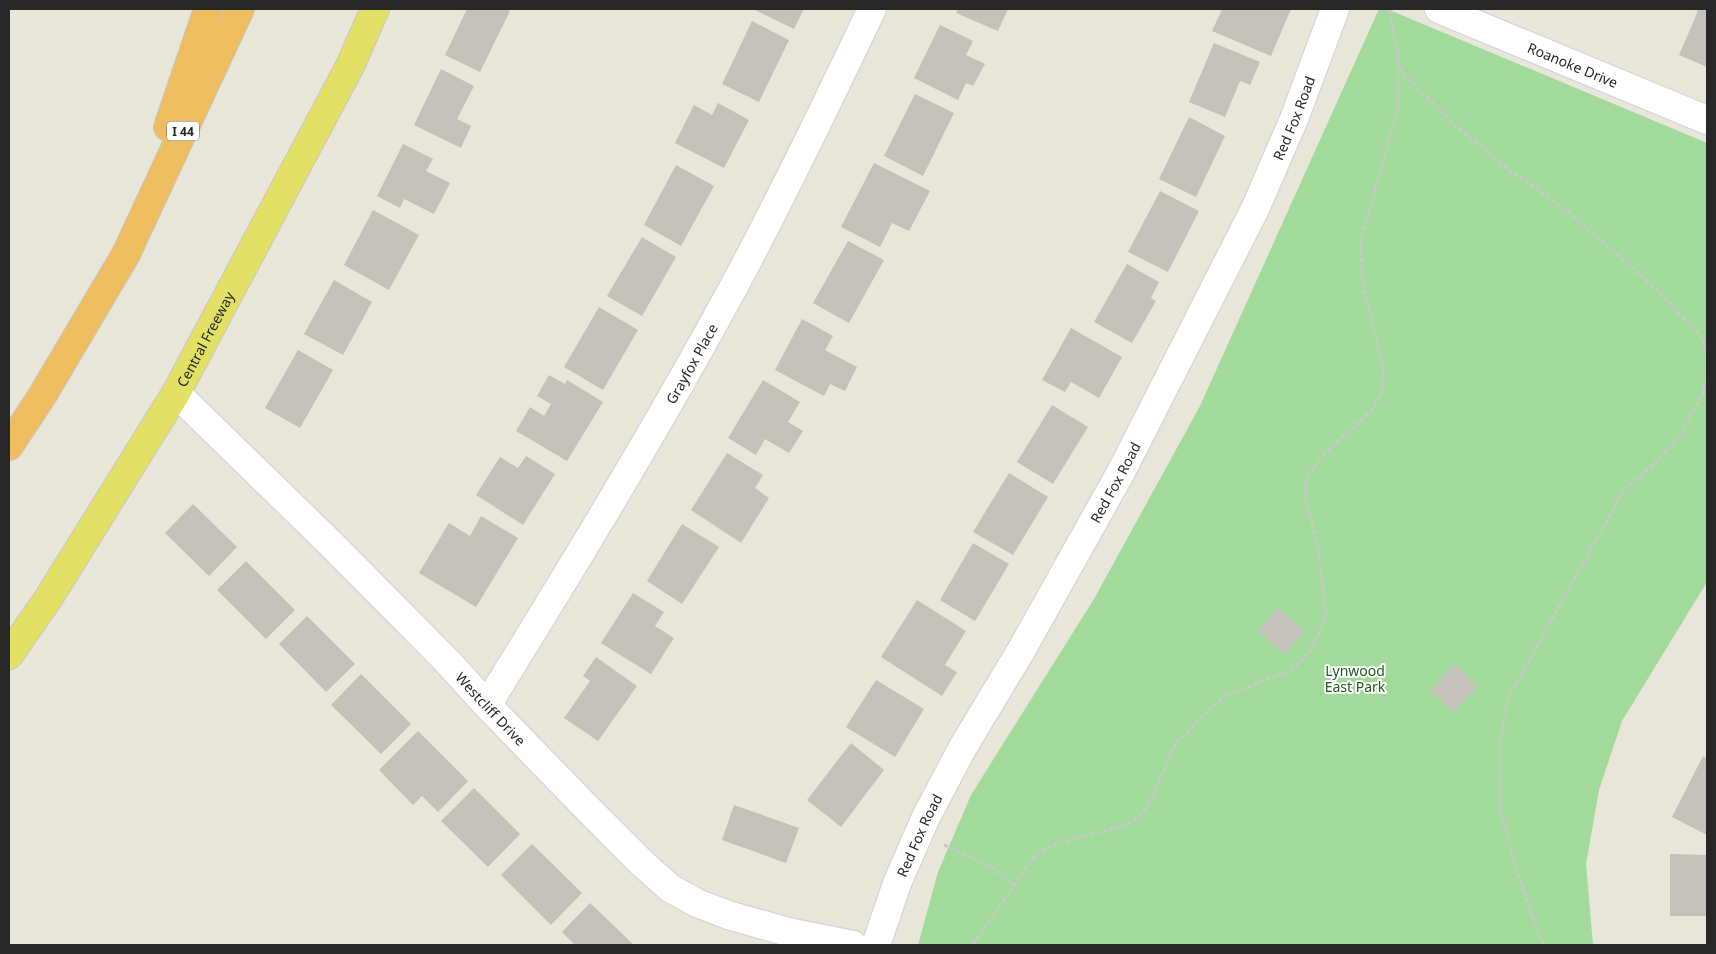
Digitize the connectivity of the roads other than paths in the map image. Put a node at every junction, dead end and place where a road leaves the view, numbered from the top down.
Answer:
1 (208, 9) edge
2 (240, 9) edge
3 (375, 9) edge
4 (872, 9) edge
5 (1336, 9) edge
6 (1439, 9) edge
7 (1707, 120) edge
8 (126, 254) junction
9 (176, 393) junction
10 (9, 446) edge
11 (9, 655) edge
12 (487, 705) junction
13 (853, 945) edge
14 (876, 945) edge

1 - 8 highway
2 - 8 highway, I 44
3 - 9 main road, Central Freeway
4 - 12 street, Grayfox Place
5 - 14 street, Red Fox Road
6 - 7 street, Roanoke Drive
8 - 10 highway, I 44
9 - 11 main road, Central Freeway
9 - 12 street, Westcliff Drive
12 - 13 street, Westcliff Drive

